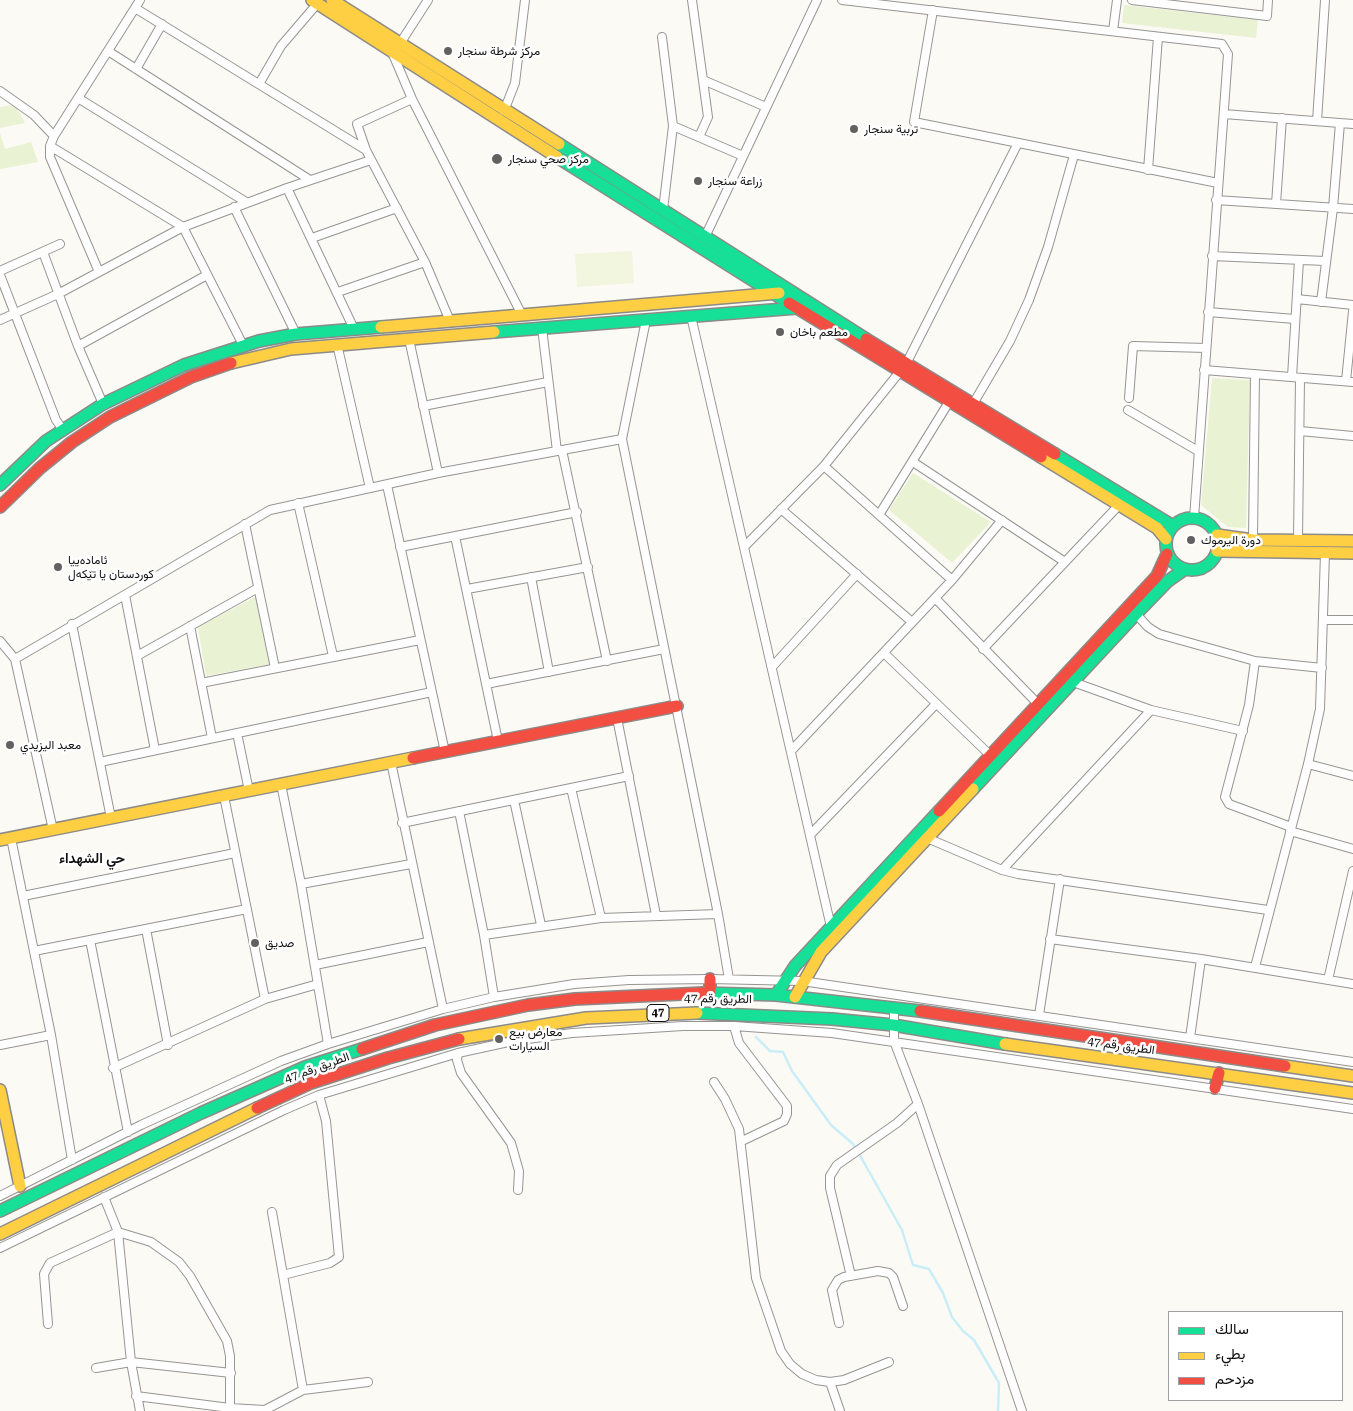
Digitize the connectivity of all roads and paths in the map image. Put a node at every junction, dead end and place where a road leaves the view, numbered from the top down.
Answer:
1 (140, 0) edge
2 (428, 0) edge
3 (525, 0) edge
4 (692, 0) edge
5 (817, 0) edge
6 (842, 0) edge
7 (1117, 0) edge
8 (1132, 0) edge
9 (1268, 0) edge
10 (1325, 0) edge
11 (335, 1) edge
12 (314, 2) edge
13 (888, 3) edge
14 (135, 8) junction
15 (932, 10) junction
16 (162, 24) junction
17 (1113, 32) junction
18 (662, 37) dead end
19 (1158, 37) junction
20 (400, 42) junction
21 (391, 50) junction
22 (108, 51) junction
23 (136, 69) junction
24 (703, 80) junction
25 (259, 84) junction
26 (0, 91) edge
27 (78, 98) junction
28 (412, 99) junction
29 (766, 107) junction
30 (504, 111) junction
31 (1224, 114) junction
32 (1282, 118) junction
33 (1317, 121) junction
34 (1340, 123) junction
35 (1353, 124) edge
36 (673, 126) junction
37 (54, 136) junction
38 (699, 138) junction
39 (1018, 143) junction
40 (50, 146) junction
41 (366, 150) junction
42 (1074, 155) junction
43 (743, 156) junction
44 (371, 160) junction
45 (1148, 170) junction
46 (310, 180) junction
47 (1218, 183) junction
48 (287, 188) junction
49 (1216, 200) junction
50 (246, 202) junction
51 (1276, 204) junction
52 (234, 207) junction
53 (397, 208) junction
54 (1333, 208) junction
55 (1353, 209) edge
56 (663, 210) junction
57 (184, 226) junction
58 (705, 237) junction
59 (312, 238) junction
60 (60, 244) dead end
61 (43, 252) junction
62 (1212, 256) junction
63 (1299, 260) junction
64 (425, 262) junction
65 (1325, 262) junction
66 (99, 272) junction
67 (0, 273) edge
68 (207, 275) junction
69 (781, 291) junction
70 (338, 292) junction
71 (58, 294) junction
72 (740, 298) junction
73 (1297, 299) junction
74 (1321, 302) junction
75 (1353, 305) edge
76 (798, 308) junction
77 (1353, 311) edge
78 (742, 312) junction
79 (1208, 312) junction
80 (15, 314) junction
81 (522, 315) junction
82 (691, 316) junction
83 (1295, 319) junction
84 (0, 320) edge
85 (646, 320) junction
86 (450, 321) junction
87 (542, 328) junction
88 (354, 329) junction
89 (296, 334) junction
90 (409, 339) junction
91 (337, 344) junction
92 (243, 345) junction
93 (78, 346) junction
94 (1206, 348) junction
95 (903, 368) junction
96 (1204, 370) junction
97 (1255, 374) junction
98 (1296, 377) junction
99 (548, 382) junction
100 (1350, 382) edge
101 (1129, 398) dead end
102 (949, 402) junction
103 (103, 404) junction
104 (973, 404) junction
105 (422, 406) junction
106 (1128, 410) dead end
107 (63, 430) junction
108 (1300, 431) junction
109 (1353, 436) edge
110 (622, 440) junction
111 (72, 442) junction
112 (560, 450) junction
113 (1198, 451) junction
114 (913, 462) junction
115 (824, 466) junction
116 (438, 473) junction
117 (388, 484) junction
118 (0, 485) edge
119 (370, 488) junction
120 (298, 503) junction
121 (1120, 504) junction
122 (0, 507) edge
123 (781, 509) junction
124 (577, 512) junction
125 (879, 515) junction
126 (1194, 518) junction
127 (1002, 520) junction
128 (245, 524) junction
129 (1173, 526) junction
130 (1217, 535) junction
131 (455, 536) junction
132 (1353, 536) edge
133 (1166, 539) junction
134 (1253, 540) junction
135 (1298, 540) junction
136 (1353, 541) edge
137 (400, 547) junction
138 (744, 547) junction
139 (1217, 551) junction
140 (1325, 553) junction
141 (1353, 553) edge
142 (1167, 554) junction
143 (1065, 562) junction
144 (588, 567) junction
145 (1185, 569) junction
146 (857, 574) junction
147 (531, 577) junction
148 (952, 580) junction
149 (258, 588) junction
150 (467, 589) junction
151 (125, 595) junction
152 (935, 598) junction
153 (1136, 614) junction
154 (1324, 620) junction
155 (1353, 620) edge
156 (912, 622) junction
157 (72, 624) junction
158 (190, 626) junction
159 (420, 640) junction
160 (0, 642) edge
161 (664, 649) junction
162 (983, 649) junction
163 (884, 653) junction
164 (136, 656) junction
165 (333, 656) junction
166 (16, 659) junction
167 (606, 660) junction
168 (1255, 660) junction
169 (276, 668) junction
170 (772, 668) junction
171 (1322, 668) junction
172 (549, 672) junction
173 (1073, 682) junction
174 (201, 683) junction
175 (486, 684) junction
176 (432, 692) junction
177 (936, 704) junction
178 (676, 706) junction
179 (1042, 707) junction
180 (1151, 710) junction
181 (617, 718) junction
182 (1243, 731) junction
183 (237, 733) junction
184 (212, 738) junction
185 (498, 741) junction
186 (155, 750) junction
187 (791, 751) junction
188 (445, 752) junction
189 (991, 756) junction
190 (100, 762) junction
191 (391, 762) junction
192 (1308, 764) junction
193 (629, 776) junction
194 (1353, 776) edge
195 (281, 784) junction
196 (571, 788) junction
197 (249, 791) junction
198 (224, 796) junction
199 (514, 800) junction
200 (459, 811) junction
201 (111, 818) junction
202 (402, 823) junction
203 (1290, 829) junction
204 (53, 830) junction
205 (810, 835) junction
206 (927, 838) junction
207 (6, 839) edge
208 (1353, 850) edge
209 (236, 853) junction
210 (411, 864) junction
211 (1002, 870) junction
212 (1353, 871) edge
213 (1060, 878) junction
214 (301, 884) junction
215 (23, 896) junction
216 (247, 909) junction
217 (1268, 910) junction
218 (718, 914) junction
219 (656, 915) junction
220 (601, 918) junction
221 (541, 925) junction
222 (831, 927) junction
223 (146, 929) junction
224 (484, 935) junction
225 (1050, 939) junction
226 (90, 940) junction
227 (428, 942) junction
228 (34, 951) junction
229 (1201, 959) junction
230 (315, 965) junction
231 (1255, 967) junction
232 (710, 979) junction
233 (728, 979) junction
234 (785, 980) junction
235 (1328, 980) junction
236 (802, 981) junction
237 (318, 984) junction
238 (1353, 984) edge
239 (710, 993) junction
240 (776, 995) junction
241 (494, 996) junction
242 (796, 997) junction
243 (265, 998) junction
244 (962, 1004) junction
245 (894, 1007) junction
246 (443, 1009) junction
247 (682, 1012) junction
248 (1039, 1014) junction
249 (958, 1016) junction
250 (893, 1025) junction
251 (385, 1026) junction
252 (683, 1026) junction
253 (734, 1026) junction
254 (51, 1035) junction
255 (1190, 1038) junction
256 (389, 1039) junction
257 (894, 1041) junction
258 (328, 1044) junction
259 (0, 1045) edge
260 (168, 1045) junction
261 (458, 1053) junction
262 (1353, 1062) edge
263 (304, 1067) junction
264 (114, 1068) junction
265 (1219, 1073) junction
266 (1353, 1076) edge
267 (714, 1082) dead end
268 (310, 1083) junction
269 (1215, 1088) junction
270 (0, 1090) edge
271 (1353, 1093) edge
272 (319, 1095) junction
273 (918, 1104) junction
274 (1353, 1109) edge
275 (4, 1127) edge
276 (128, 1132) junction
277 (742, 1141) junction
278 (72, 1160) junction
279 (128, 1170) junction
280 (135, 1182) junction
281 (20, 1186) junction
282 (518, 1190) dead end
283 (0, 1196) edge
284 (104, 1197) junction
285 (0, 1211) edge
286 (272, 1212) dead end
287 (118, 1232) junction
288 (0, 1234) edge
289 (0, 1248) edge
290 (283, 1275) junction
291 (851, 1276) junction
292 (903, 1306) dead end
293 (839, 1323) dead end
294 (48, 1324) dead end
295 (131, 1362) junction
296 (889, 1362) dead end
297 (96, 1368) dead end
298 (231, 1373) junction
299 (368, 1382) dead end
300 (830, 1382) junction
301 (303, 1390) junction
302 (136, 1396) junction
303 (230, 1408) junction
304 (276, 1409) edge
305 (140, 1411) edge
306 (840, 1411) edge
307 (1022, 1411) edge

1 - 14 street
2 - 20 street
3 - 30 street
4 - 24 street
5 - 29 street
6 - 13 street
7 - 17 street
8 - 9 street
10 - 33 street
11 - 20 main road
12 - 21 main road
12 - 25 street
13 - 15 street
14 - 16 street
14 - 22 street
15 - 17 street
15 - 39 street
16 - 23 street
16 - 25 street
17 - 19 street
18 - 36 street
19 - 31 street
19 - 45 street
20 - 30 main road
21 - 28 street
21 - 69 main road
22 - 23 street
22 - 27 street
23 - 46 street
24 - 29 street
24 - 38 street
25 - 41 street
26 - 37 street
27 - 37 street
27 - 50 street
28 - 41 street
28 - 81 street
29 - 43 street
30 - 56 main road
31 - 32 street
31 - 47 street
32 - 33 street
32 - 51 street
33 - 34 street
34 - 35 street
34 - 54 street
36 - 38 street
36 - 56 street
37 - 40 street
38 - 43 street
39 - 42 street
39 - 95 street
40 - 57 street
40 - 66 street
41 - 44 street
42 - 45 street
42 - 104 street
43 - 58 street
44 - 46 street
44 - 53 street
45 - 47 street
46 - 48 street
47 - 49 street
48 - 50 street
48 - 59 street
49 - 51 street
49 - 62 street
50 - 52 street
51 - 54 street
52 - 57 street
52 - 89 street
53 - 59 street
53 - 64 street
54 - 55 street
54 - 65 street
56 - 58 main road
57 - 66 street
57 - 68 street
58 - 69 main road
59 - 70 street
60 - 61 street
61 - 67 street
61 - 71 street
62 - 63 street
62 - 79 street
63 - 65 street
63 - 73 street
64 - 70 street
64 - 86 street
65 - 74 street
66 - 71 street
67 - 80 street
68 - 92 street
68 - 93 street
69 - 72 main road
69 - 76 main road
69 - 95 main road
70 - 88 street
71 - 80 street
71 - 93 street
72 - 78 main road
72 - 81 main road
73 - 74 street
73 - 83 street
74 - 75 street
76 - 78 main road
76 - 95 main road
77 - 100 street
78 - 82 main road
79 - 83 street
79 - 94 street
80 - 84 street
80 - 107 street
81 - 86 main road
82 - 85 main road
82 - 138 street
83 - 98 street
85 - 87 main road
85 - 110 street
86 - 88 main road
87 - 90 main road
87 - 99 street
88 - 89 main road
89 - 92 main road
90 - 91 main road
90 - 105 street
91 - 111 main road
91 - 119 street
92 - 103 main road
93 - 103 street
94 - 96 street
94 - 101 street
95 - 102 main road
95 - 104 main road
95 - 115 street
96 - 97 street
96 - 113 street
97 - 98 street
97 - 134 street
98 - 100 street
98 - 108 street
99 - 105 street
99 - 112 street
102 - 114 street
102 - 121 main road
103 - 107 main road
104 - 129 main road
105 - 116 street
106 - 113 street
107 - 111 main road
107 - 118 main road
108 - 109 street
108 - 135 street
110 - 112 street
110 - 161 street
111 - 122 main road
112 - 116 street
112 - 124 street
113 - 126 street
114 - 125 street
114 - 127 street
115 - 123 street
115 - 125 street
116 - 117 street
117 - 119 street
117 - 137 street
119 - 120 street
120 - 128 street
120 - 165 street
121 - 133 main road
121 - 143 street
123 - 138 street
123 - 146 street
124 - 131 street
124 - 144 street
125 - 148 street
126 - 129 main road
126 - 130 main road
127 - 143 street
127 - 148 street
128 - 149 street
128 - 151 street
129 - 133 main road
130 - 134 main road
130 - 139 main road
131 - 137 street
131 - 150 street
132 - 136 street
133 - 142 main road
134 - 135 main road
135 - 136 main road
137 - 159 street
138 - 170 street
139 - 140 main road
139 - 145 main road
140 - 141 main road
140 - 154 street
142 - 145 main road
142 - 179 main road
143 - 162 street
144 - 147 street
144 - 167 street
145 - 153 main road
146 - 156 street
146 - 170 street
147 - 150 street
147 - 172 street
148 - 152 street
149 - 158 street
149 - 169 street
150 - 175 street
151 - 157 street
151 - 164 street
152 - 156 street
152 - 162 street
153 - 168 street
153 - 173 main road
154 - 155 street
154 - 171 street
156 - 163 street
157 - 166 street
157 - 190 street
158 - 164 street
158 - 174 street
159 - 165 street
159 - 176 street
160 - 166 street
161 - 167 street
161 - 178 street
162 - 179 street
163 - 177 street
163 - 187 street
164 - 186 street
165 - 169 street
166 - 204 street
167 - 172 street
168 - 171 street
168 - 182 street
169 - 174 street
170 - 187 street
171 - 192 street
172 - 175 street
173 - 179 main road
173 - 180 street
174 - 184 street
175 - 185 street
176 - 183 street
176 - 188 street
177 - 189 street
177 - 205 street
178 - 181 main road
178 - 218 street
179 - 189 main road
179 - 206 main road
180 - 182 street
180 - 211 street
181 - 185 main road
181 - 193 street
182 - 203 street
183 - 184 street
183 - 197 street
184 - 186 street
185 - 188 main road
186 - 190 street
187 - 205 street
188 - 191 main road
189 - 222 main road
190 - 201 street
191 - 195 main road
191 - 202 street
192 - 194 street
192 - 203 street
193 - 196 street
193 - 219 street
195 - 197 main road
195 - 214 street
196 - 199 street
196 - 220 street
197 - 198 main road
198 - 201 main road
198 - 209 street
199 - 200 street
199 - 221 street
200 - 202 street
200 - 224 street
201 - 204 main road
202 - 210 street
203 - 208 street
203 - 217 street
204 - 207 main road
205 - 222 street
206 - 211 street
206 - 236 main road
207 - 215 street
209 - 215 street
209 - 216 street
210 - 214 street
210 - 227 street
211 - 213 street
212 - 235 street
213 - 217 street
213 - 225 street
214 - 230 street
215 - 228 street
216 - 223 street
216 - 243 street
217 - 231 street
218 - 219 street
218 - 233 street
219 - 220 street
220 - 221 street
221 - 224 street
222 - 234 main road
223 - 226 street
223 - 260 street
224 - 241 street
225 - 229 street
225 - 248 street
226 - 228 street
226 - 264 street
227 - 230 street
227 - 246 street
228 - 254 street
229 - 231 street
229 - 255 street
230 - 237 street
231 - 235 street
232 - 233 street
232 - 239 main road
232 - 241 street
233 - 234 street
234 - 236 street
234 - 240 main road
235 - 238 street
236 - 242 main road
236 - 244 street
237 - 243 street
237 - 258 street
239 - 240 main road, الطريق رقم 47 / 47
239 - 256 main road, الطريق رقم 47 / 47
240 - 242 main road, الطريق رقم 47 / 47
241 - 246 street
242 - 245 main road, الطريق رقم 47 / 47
243 - 260 street
244 - 248 street
244 - 249 main road
245 - 249 main road, الطريق رقم 47 / 47
245 - 250 street
246 - 251 street
247 - 250 main road, الطريق رقم 47 / 47
247 - 252 main road
247 - 268 main road, الطريق رقم 47 / 47
248 - 255 street
249 - 266 main road, الطريق رقم 47 / 47
250 - 257 street
250 - 265 main road, الطريق رقم 47 / 47
251 - 256 main road
251 - 258 street
252 - 253 street
252 - 261 street
253 - 257 street
253 - 277 street
254 - 259 street
254 - 278 street
255 - 262 street
256 - 263 main road, الطريق رقم 47 / 47
257 - 269 street
257 - 273 street
258 - 276 street
260 - 264 street
261 - 272 street
261 - 282 street
263 - 268 main road
263 - 285 main road, الطريق رقم 47 / 47
264 - 276 street
265 - 269 main road
265 - 271 main road, الطريق رقم 47 / 47
267 - 277 street
268 - 279 main road, الطريق رقم 47 / 47
269 - 274 street
270 - 275 main road
272 - 280 street
272 - 290 street
273 - 291 street
273 - 307 street
275 - 281 main road
276 - 278 street
277 - 300 street
278 - 281 street
279 - 280 main road
279 - 288 main road, الطريق رقم 47 / 47
280 - 284 street
281 - 283 street
284 - 287 street
284 - 289 street
286 - 290 street
287 - 294 street
287 - 295 street
287 - 298 street
290 - 301 street
291 - 292 street
291 - 293 street
295 - 297 street
295 - 298 street
295 - 302 street
296 - 300 street
298 - 303 street
299 - 301 street
300 - 306 street
301 - 304 street
302 - 303 street
302 - 305 street
303 - 304 street

